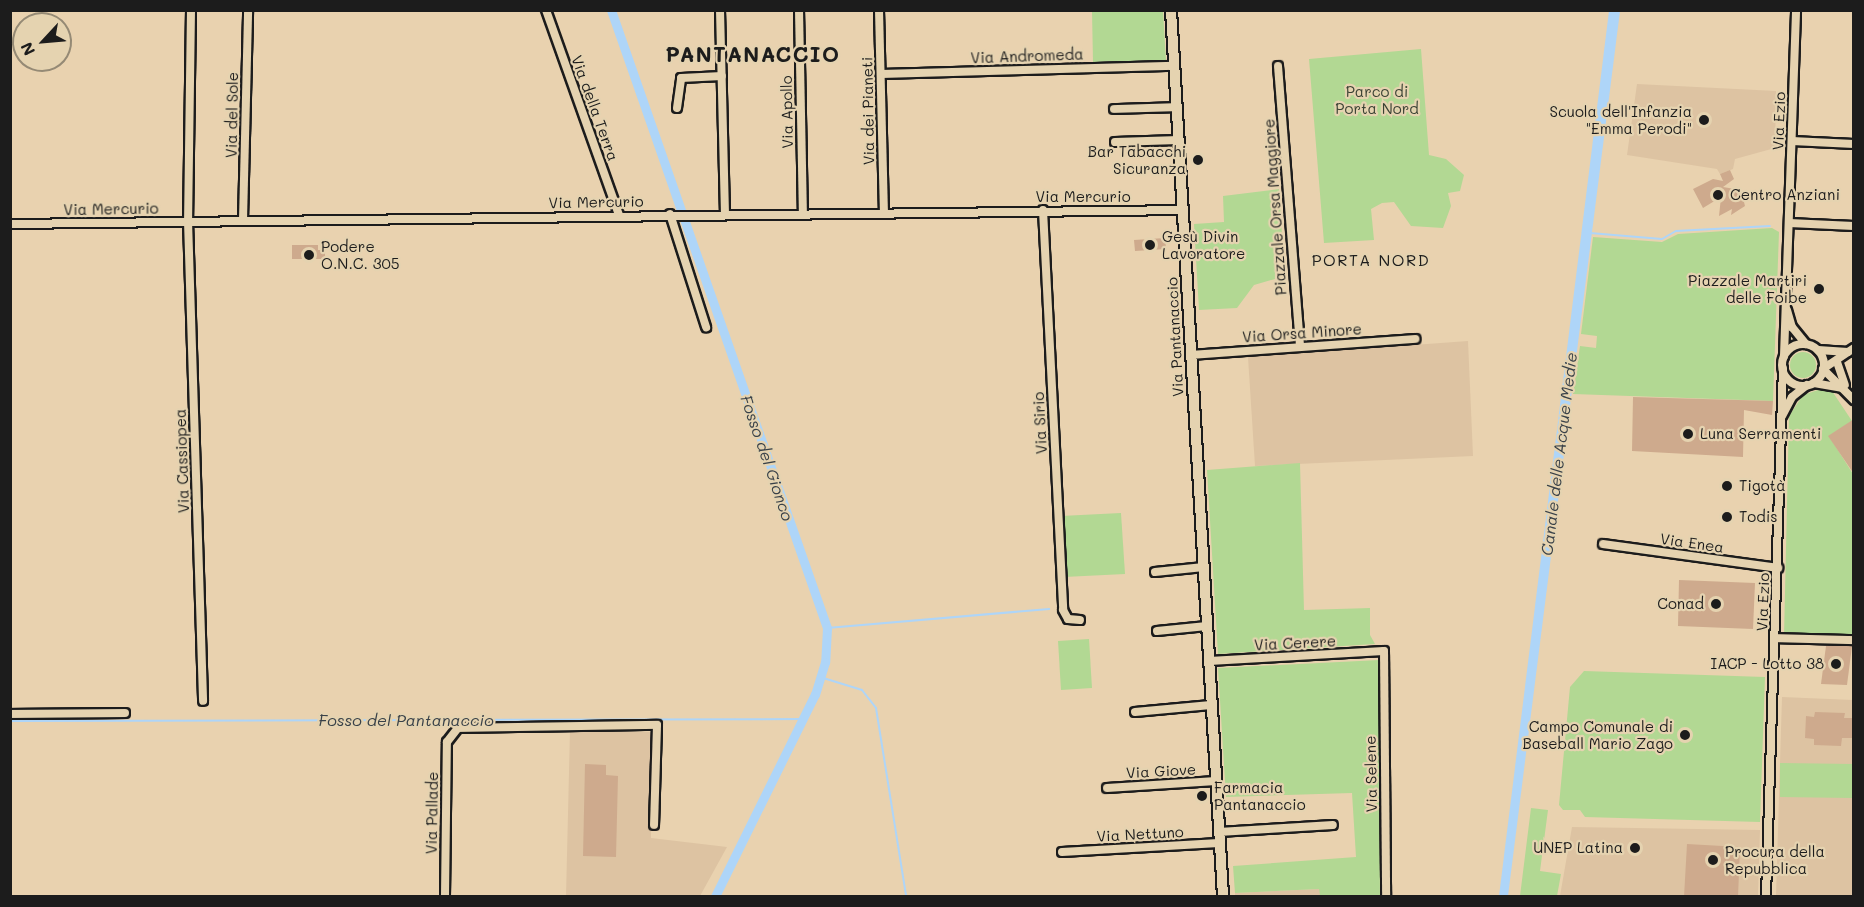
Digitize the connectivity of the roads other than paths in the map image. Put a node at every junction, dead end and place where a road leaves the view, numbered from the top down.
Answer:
1 (191, 10) edge
2 (248, 10) edge
3 (546, 10) edge
4 (720, 10) edge
5 (799, 10) edge
6 (879, 10) edge
7 (1171, 10) edge
8 (1796, 10) edge
9 (1175, 66) junction
10 (1278, 66) dead end
11 (881, 74) junction
12 (722, 76) junction
13 (1177, 107) junction
14 (677, 108) dead end
15 (1114, 109) dead end
16 (1179, 140) junction
17 (1792, 141) junction
18 (1115, 142) dead end
19 (1854, 144) edge
20 (1043, 210) junction
21 (1183, 210) junction
22 (884, 211) junction
23 (725, 212) junction
24 (803, 212) junction
25 (673, 214) junction
26 (619, 215) junction
27 (243, 220) junction
28 (188, 221) junction
29 (1789, 223) junction
30 (10, 224) edge
31 (1854, 226) edge
32 (1786, 304) junction
33 (706, 327) dead end
34 (1415, 339) dead end
35 (1806, 344) junction
36 (1300, 346) junction
37 (1851, 350) edge
38 (1818, 351) junction
39 (1191, 355) junction
40 (1784, 356) junction
41 (1838, 362) junction
42 (1783, 369) junction
43 (1823, 369) junction
44 (1810, 384) junction
45 (1847, 391) junction
46 (1854, 400) edge
47 (1782, 416) junction
48 (1603, 544) dead end
49 (1203, 567) junction
50 (1778, 568) junction
51 (1155, 573) dead end
52 (1080, 620) dead end
53 (1207, 626) junction
54 (1157, 631) dead end
55 (1775, 638) junction
56 (1854, 640) edge
57 (1384, 651) joint
58 (1209, 662) junction
59 (203, 701) dead end
60 (1211, 705) junction
61 (1135, 712) dead end
62 (125, 713) dead end
63 (10, 714) edge
64 (1216, 781) junction
65 (1107, 788) dead end
66 (654, 825) dead end
67 (1333, 825) dead end
68 (1219, 838) junction
69 (1062, 852) dead end
70 (445, 897) edge
71 (1222, 897) edge
72 (1386, 897) edge
73 (1766, 897) edge

1 - 28 street, Via Cassiopea
2 - 27 street, Via del Sole
3 - 26 street, Via della Terra
4 - 12 street
5 - 24 street, Via Apollo
6 - 11 street, Via dei Pianeti
7 - 9 street, Via Pantanaccio
8 - 17 street, Via Ezio
9 - 11 street, Via Andromeda
9 - 13 street, Via Pantanaccio
10 - 36 street, Piazzale Orsa Maggiore
11 - 22 street, Via dei Pianeti
12 - 14 street
12 - 23 street
13 - 15 street
13 - 16 street, Via Pantanaccio
16 - 18 street
16 - 21 street, Via Pantanaccio
17 - 19 street
17 - 29 street, Via Ezio
20 - 21 street, Via Mercurio
20 - 22 street, Via Mercurio
20 - 52 street, Via Sirio
21 - 39 street, Via Pantanaccio
22 - 24 street, Via Mercurio
23 - 24 street, Via Mercurio
23 - 25 street, Via Mercurio
25 - 26 street, Via Mercurio
25 - 33 street
26 - 27 street, Via Mercurio
27 - 28 street, Via Mercurio
28 - 30 street, Via Mercurio
28 - 59 street, Via Cassiopea
29 - 31 street
29 - 32 street, Via Ezio
32 - 35 street, Via Ezio
32 - 40 street, Via Ezio
34 - 36 street, Via Orsa Minore
35 - 38 street
35 - 40 street
36 - 39 street, Via Orsa Minore
37 - 38 street
37 - 41 street
38 - 43 street
39 - 49 street, Via Pantanaccio
40 - 42 street
41 - 43 street
41 - 45 street
42 - 44 street
42 - 47 street, Via Ezio
43 - 44 street
43 - 45 street
44 - 45 street
44 - 47 street
45 - 46 street
47 - 50 street, Via Ezio
48 - 50 street, Via Enea
49 - 51 street
49 - 53 street, Via Pantanaccio
50 - 55 street, Via Ezio
53 - 54 street
53 - 58 street, Via Pantanaccio
55 - 56 street
55 - 73 street, Via Ezio
57 - 58 street, Via Cerere
57 - 72 street, Via Selene
58 - 60 street, Via Pantanaccio
60 - 61 street
60 - 64 street, Via Pantanaccio
62 - 63 street
64 - 65 street, Via Giove
64 - 68 street, Via Pantanaccio
66 - 70 street, Via Pallade
67 - 68 street
68 - 69 street, Via Nettuno
68 - 71 street, Via Pantanaccio

